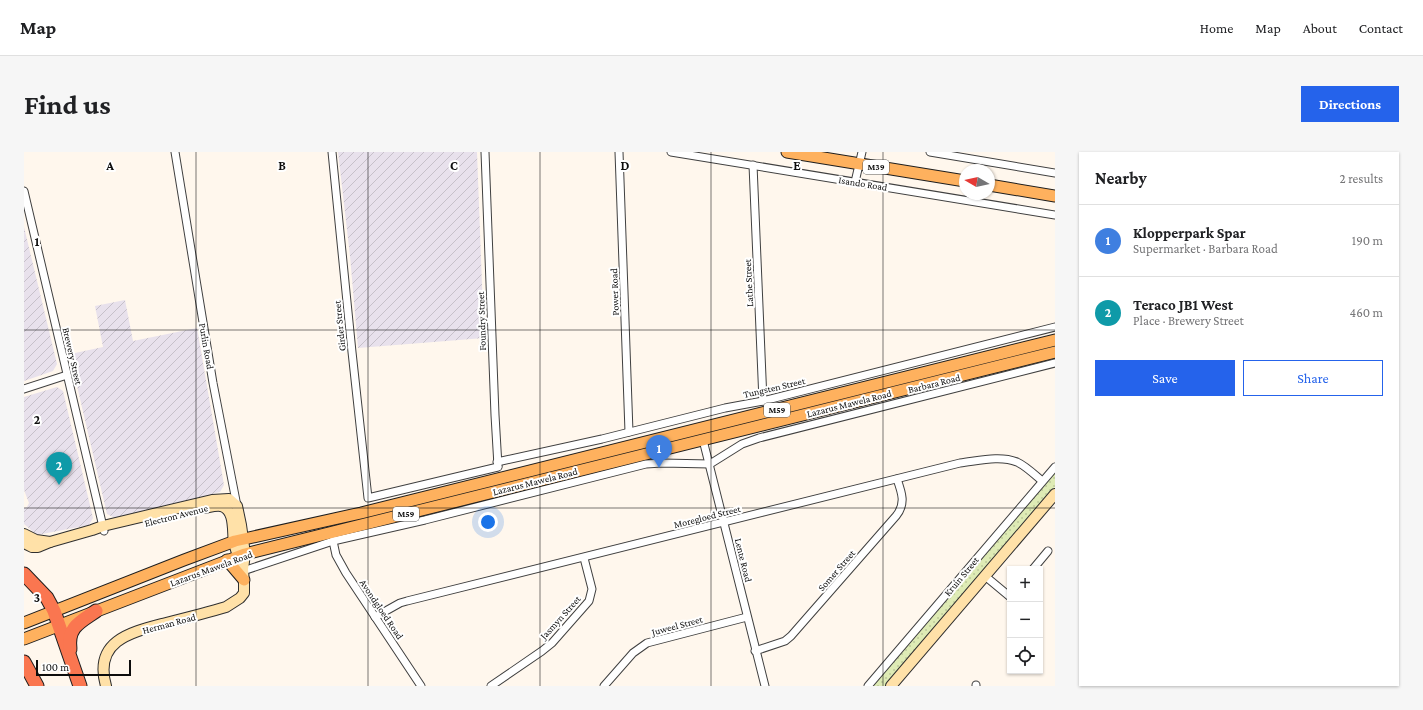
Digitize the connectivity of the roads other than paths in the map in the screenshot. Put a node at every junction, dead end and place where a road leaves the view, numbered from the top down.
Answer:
1 (175, 152) edge
2 (332, 152) edge
3 (485, 152) edge
4 (619, 152) edge
5 (671, 152) edge
6 (787, 152) edge
7 (862, 152) edge
8 (930, 152) edge
9 (859, 164) junction
10 (753, 165) junction
11 (1055, 173) edge
12 (959, 180) edge
13 (856, 182) junction
14 (995, 186) edge
15 (24, 191) edge
16 (1055, 196) edge
17 (1055, 215) edge
18 (1055, 328) edge
19 (1055, 340) edge
20 (1055, 352) edge
21 (1055, 363) edge
22 (67, 375) junction
23 (24, 389) edge
24 (764, 400) junction
25 (629, 432) junction
26 (665, 437) junction
27 (703, 440) junction
28 (710, 464) junction
29 (498, 465) junction
30 (1055, 467) edge
31 (897, 479) junction
32 (1042, 481) junction
33 (500, 484) junction
34 (1055, 494) edge
35 (368, 498) joint
36 (237, 506) junction
37 (724, 522) junction
38 (104, 528) junction
39 (24, 534) edge
40 (239, 540) junction
41 (333, 541) junction
42 (50, 542) junction
43 (24, 544) edge
44 (1048, 551) dead end
45 (236, 556) junction
46 (584, 558) junction
47 (1035, 566) edge
48 (24, 574) edge
49 (243, 574) junction
50 (985, 576) junction
51 (1007, 594) edge
52 (54, 611) junction
53 (96, 611) junction
54 (375, 617) junction
55 (747, 617) junction
56 (29, 621) edge
57 (59, 625) junction
58 (24, 639) edge
59 (755, 651) junction
60 (24, 662) edge
61 (72, 664) junction
62 (37, 686) edge
63 (80, 686) edge
64 (106, 686) edge
65 (421, 686) edge
66 (491, 686) edge
67 (604, 686) edge
68 (765, 686) edge
69 (868, 686) edge
70 (891, 686) edge

1 - 36 street, Purlin Road
2 - 35 street, Girder Street
3 - 29 street, Foundry Street
4 - 25 street, Power Road
5 - 10 street, Isando Road
6 - 9 main road, Isando Road / M39
7 - 9 street
8 - 11 street
9 - 12 main road, Isando Road / M39
9 - 13 street
10 - 13 street, Isando Road
10 - 24 street, Lathe Street
13 - 17 street, Isando Road
14 - 16 main road
15 - 22 street, Brewery Street
18 - 24 street, Tungsten Street
19 - 26 main road, Lazarus Mawela Road / M59
20 - 27 main road, Lazarus Mawela Road / M59
21 - 28 street, Barbara Road
22 - 23 street
22 - 38 street, Brewery Street
24 - 25 street, Tungsten Street
25 - 29 street, Tungsten Street
26 - 27 main road
26 - 33 main road, Lazarus Mawela Road / M59
27 - 28 street, Lente Road
27 - 33 main road, Lazarus Mawela Road / M59
28 - 37 street, Lente Road
28 - 41 street
29 - 33 street, Foundry Street
29 - 35 street, Tungsten Street
30 - 32 street, Kruin Street
31 - 32 street, Moregloed Street
31 - 37 street, Moregloed Street
31 - 59 street, Somer Street
32 - 69 street, Kruin Street
33 - 40 main road, Lazarus Mawela Road / M59
33 - 45 main road, Lazarus Mawela Road / M59
34 - 50 main road, Kruin Street
36 - 38 main road, Electron Avenue
36 - 40 main road, Purlin Road
37 - 46 street, Moregloed Street
37 - 55 street, Lente Road
38 - 40 main road, Electron Avenue
38 - 42 main road, Electron Avenue
39 - 42 main road
40 - 45 main road, Herman Road
40 - 52 main road, Lazarus Mawela Road / M59
41 - 49 street
41 - 54 street, Avondgloed Road
42 - 43 main road, Electron Avenue
44 - 47 street
45 - 49 main road
45 - 49 main road, Herman Road
45 - 53 main road, Lazarus Mawela Road / M59
46 - 54 street, Moregloed Street
46 - 66 street, Jasmyn Street
48 - 52 highway
49 - 64 main road, Herman Road
50 - 51 street
50 - 70 main road, Kruin Street
52 - 56 main road, Lazarus Mawela Road / M59
52 - 57 highway
53 - 57 main road, Lazarus Mawela Road / M59
53 - 61 highway
54 - 65 street, Avondgloed Road
55 - 59 street, Lente Road
55 - 67 street, Juweel Street
57 - 58 main road, Lazarus Mawela Road / M59
57 - 61 highway
59 - 68 street, Lente Road
60 - 62 highway
61 - 63 highway

